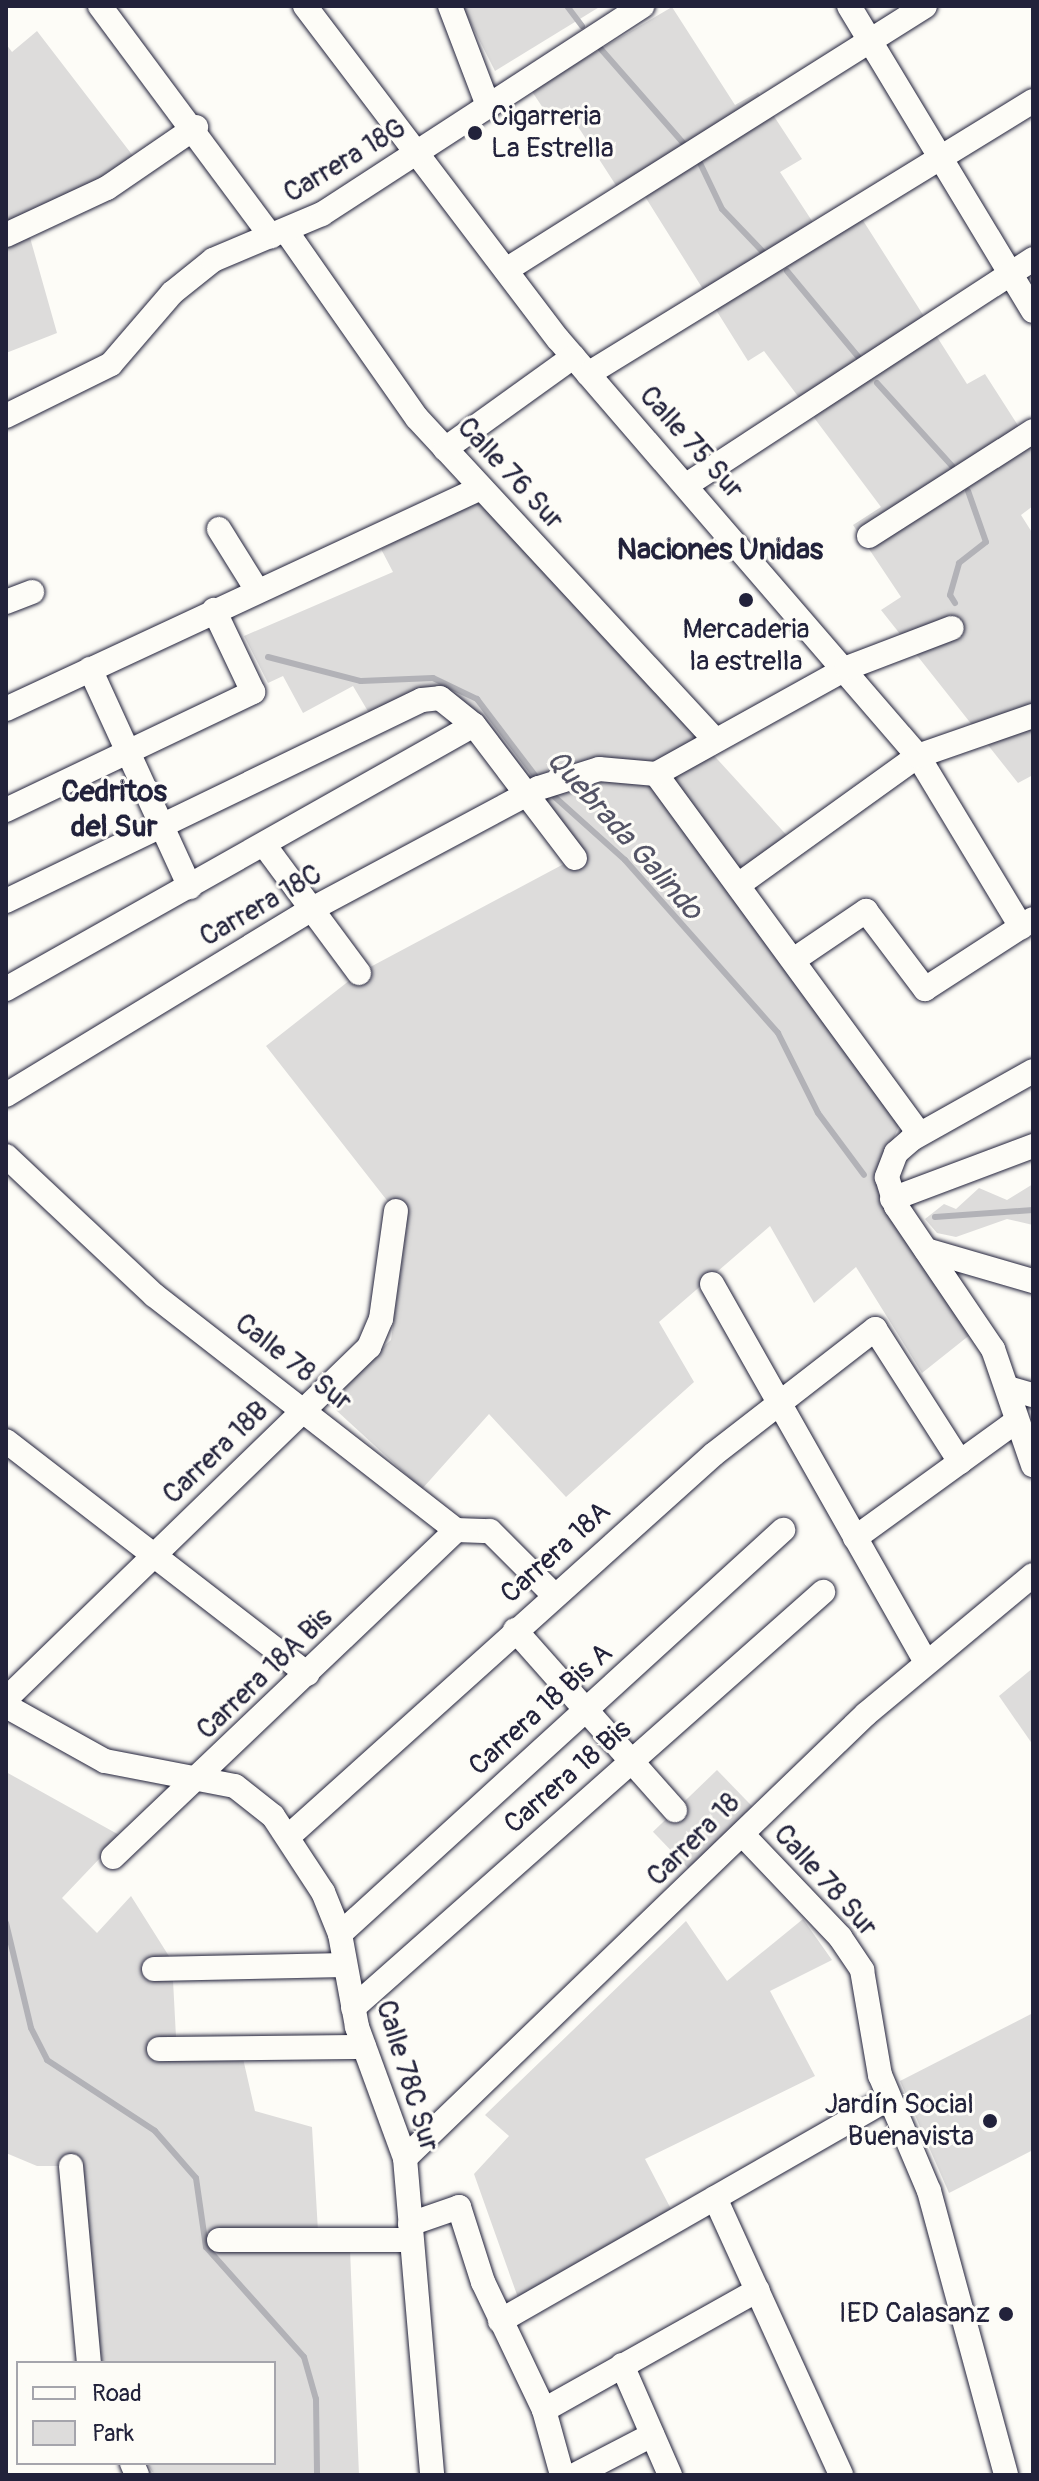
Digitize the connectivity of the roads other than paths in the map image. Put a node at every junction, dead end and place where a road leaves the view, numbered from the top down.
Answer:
1 (100, 6) edge
2 (305, 6) edge
3 (450, 6) edge
4 (640, 6) edge
5 (849, 6) edge
6 (925, 6) edge
7 (868, 39) junction
8 (1033, 101) edge
9 (487, 103) junction
10 (196, 127) junction
11 (418, 153) junction
12 (940, 158) junction
13 (278, 233) junction
14 (6, 235) edge
15 (1033, 259) edge
16 (506, 270) junction
17 (1009, 273) junction
18 (1033, 311) edge
19 (581, 365) junction
20 (6, 416) edge
21 (1033, 431) edge
22 (445, 449) junction
23 (688, 484) junction
24 (481, 488) junction
25 (219, 529) dead end
26 (869, 536) dead end
27 (257, 590) junction
28 (32, 592) dead end
29 (6, 602) edge
30 (214, 610) junction
31 (952, 628) dead end
32 (847, 668) junction
33 (90, 669) junction
34 (6, 709) edge
35 (1033, 716) edge
36 (474, 725) junction
37 (714, 739) junction
38 (128, 751) junction
39 (918, 756) junction
40 (656, 774) junction
41 (541, 788) junction
42 (6, 810) edge
43 (162, 827) junction
44 (265, 846) junction
45 (575, 858) dead end
46 (741, 883) junction
47 (190, 887) junction
48 (6, 901) edge
49 (312, 909) junction
50 (1027, 923) edge
51 (795, 959) junction
52 (359, 973) dead end
53 (6, 989) edge
54 (1033, 1071) edge
55 (6, 1095) edge
56 (919, 1134) junction
57 (1033, 1146) edge
58 (6, 1156) edge
59 (892, 1199) junction
60 (396, 1211) dead end
61 (926, 1250) junction
62 (1033, 1281) edge
63 (712, 1284) dead end
64 (1008, 1388) junction
65 (1033, 1395) edge
66 (780, 1403) junction
67 (305, 1409) junction
68 (1015, 1422) junction
69 (6, 1441) edge
70 (960, 1462) junction
71 (1033, 1465) edge
72 (456, 1530) junction
73 (783, 1530) dead end
74 (855, 1538) junction
75 (151, 1557) junction
76 (1033, 1575) edge
77 (823, 1592) dead end
78 (553, 1594) junction
79 (515, 1630) junction
80 (925, 1661) junction
81 (308, 1674) junction
82 (6, 1699) edge
83 (6, 1706) edge
84 (586, 1710) junction
85 (631, 1761) junction
86 (202, 1777) junction
87 (675, 1810) dead end
88 (743, 1835) junction
89 (289, 1836) junction
90 (113, 1857) dead end
91 (340, 1934) junction
92 (345, 1965) junction
93 (154, 1969) dead end
94 (353, 2008) junction
95 (364, 2047) junction
96 (159, 2049) dead end
97 (889, 2098) junction
98 (405, 2158) junction
99 (71, 2166) dead end
100 (715, 2198) junction
101 (411, 2232) junction
102 (219, 2240) dead end
103 (758, 2290) junction
104 (500, 2321) junction
105 (89, 2361) edge
106 (622, 2365) junction
107 (544, 2410) junction
108 (652, 2435) junction
109 (432, 2475) edge
110 (562, 2475) edge
111 (575, 2475) edge
112 (670, 2475) edge
113 (841, 2475) edge
114 (1006, 2475) edge

1 - 10 street, Calle 76 Sur
2 - 11 street, Calle 75 Sur
3 - 9 street
4 - 9 street, Carrera 18G
5 - 7 street
6 - 7 street
7 - 12 street
7 - 16 street
8 - 12 street
9 - 11 street, Carrera 18G
10 - 13 street, Calle 76 Sur
10 - 14 street
11 - 13 street, Carrera 18G
11 - 16 street, Calle 75 Sur
12 - 17 street
12 - 19 street
13 - 20 street, Carrera 18G
13 - 22 street, Calle 76 Sur
15 - 17 street
16 - 19 street, Calle 75 Sur
17 - 18 street
17 - 23 street
19 - 22 street
19 - 23 street, Calle 75 Sur
21 - 26 street
22 - 24 street, Calle 76 Sur
23 - 32 street, Calle 75 Sur
24 - 27 street
24 - 37 street, Calle 76 Sur
25 - 27 street
27 - 30 street
28 - 29 street
30 - 33 street
30 - 38 street
31 - 32 street
32 - 37 street
32 - 39 street, Calle 75 Sur
33 - 34 street
33 - 38 street
35 - 39 street
36 - 41 street
36 - 43 street
36 - 44 street
37 - 40 street
38 - 42 street
38 - 43 street
39 - 46 street
39 - 50 street, Calle 75 Sur
40 - 41 street, Carrera 18C
40 - 46 street
41 - 45 street
41 - 49 street, Carrera 18C
43 - 47 street
43 - 48 street
44 - 47 street
44 - 49 street
46 - 51 street
47 - 53 street
49 - 52 street
49 - 55 street, Carrera 18C
50 - 51 street
51 - 56 street
54 - 56 street
56 - 59 street
57 - 59 street
58 - 67 street, Calle 78 Sur
59 - 61 street
60 - 67 street, Carrera 18B
61 - 62 street
61 - 64 street
63 - 66 street
64 - 65 street
64 - 68 street
66 - 70 street, Carrera 18A
66 - 74 street
66 - 78 street, Carrera 18A
67 - 72 street, Calle 78 Sur
67 - 75 street, Carrera 18B
68 - 70 street
68 - 71 street
69 - 75 street
70 - 74 street
72 - 78 street
72 - 81 street, Carrera 18A Bis
73 - 84 street, Carrera 18 Bis A
74 - 80 street
75 - 81 street
75 - 82 street, Carrera 18B
76 - 80 street, Carrera 18
77 - 85 street, Carrera 18 Bis
78 - 79 street, Carrera 18A
79 - 84 street
79 - 89 street, Carrera 18A
80 - 88 street, Carrera 18
81 - 86 street, Carrera 18A Bis
83 - 86 street, Calle 78C Sur
84 - 85 street
84 - 91 street, Carrera 18 Bis A
85 - 87 street
85 - 94 street, Carrera 18 Bis
86 - 89 street, Calle 78C Sur
86 - 90 street, Carrera 18A Bis
88 - 97 street, Calle 78 Sur
88 - 98 street, Carrera 18
89 - 91 street, Calle 78C Sur
91 - 92 street, Calle 78C Sur
92 - 93 street
92 - 94 street, Calle 78C Sur
94 - 95 street, Calle 78C Sur
95 - 96 street
95 - 98 street, Calle 78C Sur
97 - 100 street
97 - 114 street, Calle 78 Sur
98 - 101 street, Calle 78C Sur
99 - 105 street
100 - 103 street
100 - 104 street
101 - 102 street
101 - 104 street
101 - 109 street, Calle 78C Sur
103 - 106 street
103 - 113 street
104 - 107 street
106 - 107 street
106 - 108 street
107 - 110 street
108 - 111 street
108 - 112 street

